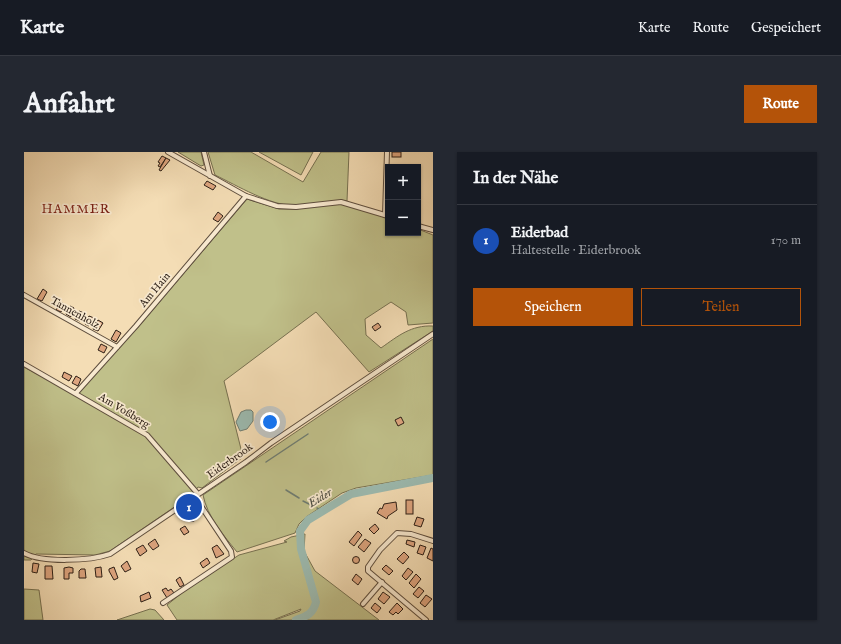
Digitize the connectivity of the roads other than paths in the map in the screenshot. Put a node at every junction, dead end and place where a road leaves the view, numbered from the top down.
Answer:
1 (168, 152) edge
2 (204, 152) edge
3 (387, 152) edge
4 (210, 176) junction
5 (246, 196) junction
6 (386, 200) edge
7 (385, 215) edge
8 (421, 227) edge
9 (433, 230) edge
10 (24, 295) edge
11 (433, 334) edge
12 (117, 347) junction
13 (24, 364) edge
14 (76, 393) junction
15 (196, 496) junction
16 (433, 541) edge
17 (24, 553) edge
18 (382, 582) junction
19 (163, 603) dead end
20 (363, 604) dead end
21 (426, 620) edge

1 - 4 street
2 - 4 street
3 - 6 street
4 - 5 street
5 - 7 street
5 - 12 street, Am Hain
8 - 9 street
10 - 12 street, Tannenholz
11 - 15 street, Eiderbrook
12 - 14 street, Am Hain
13 - 14 street, Am Voßberg
14 - 15 street, Am Voßberg
15 - 17 street, Eiderbrook
15 - 19 street, Am Voßberg
16 - 18 street
18 - 20 street
18 - 21 street

